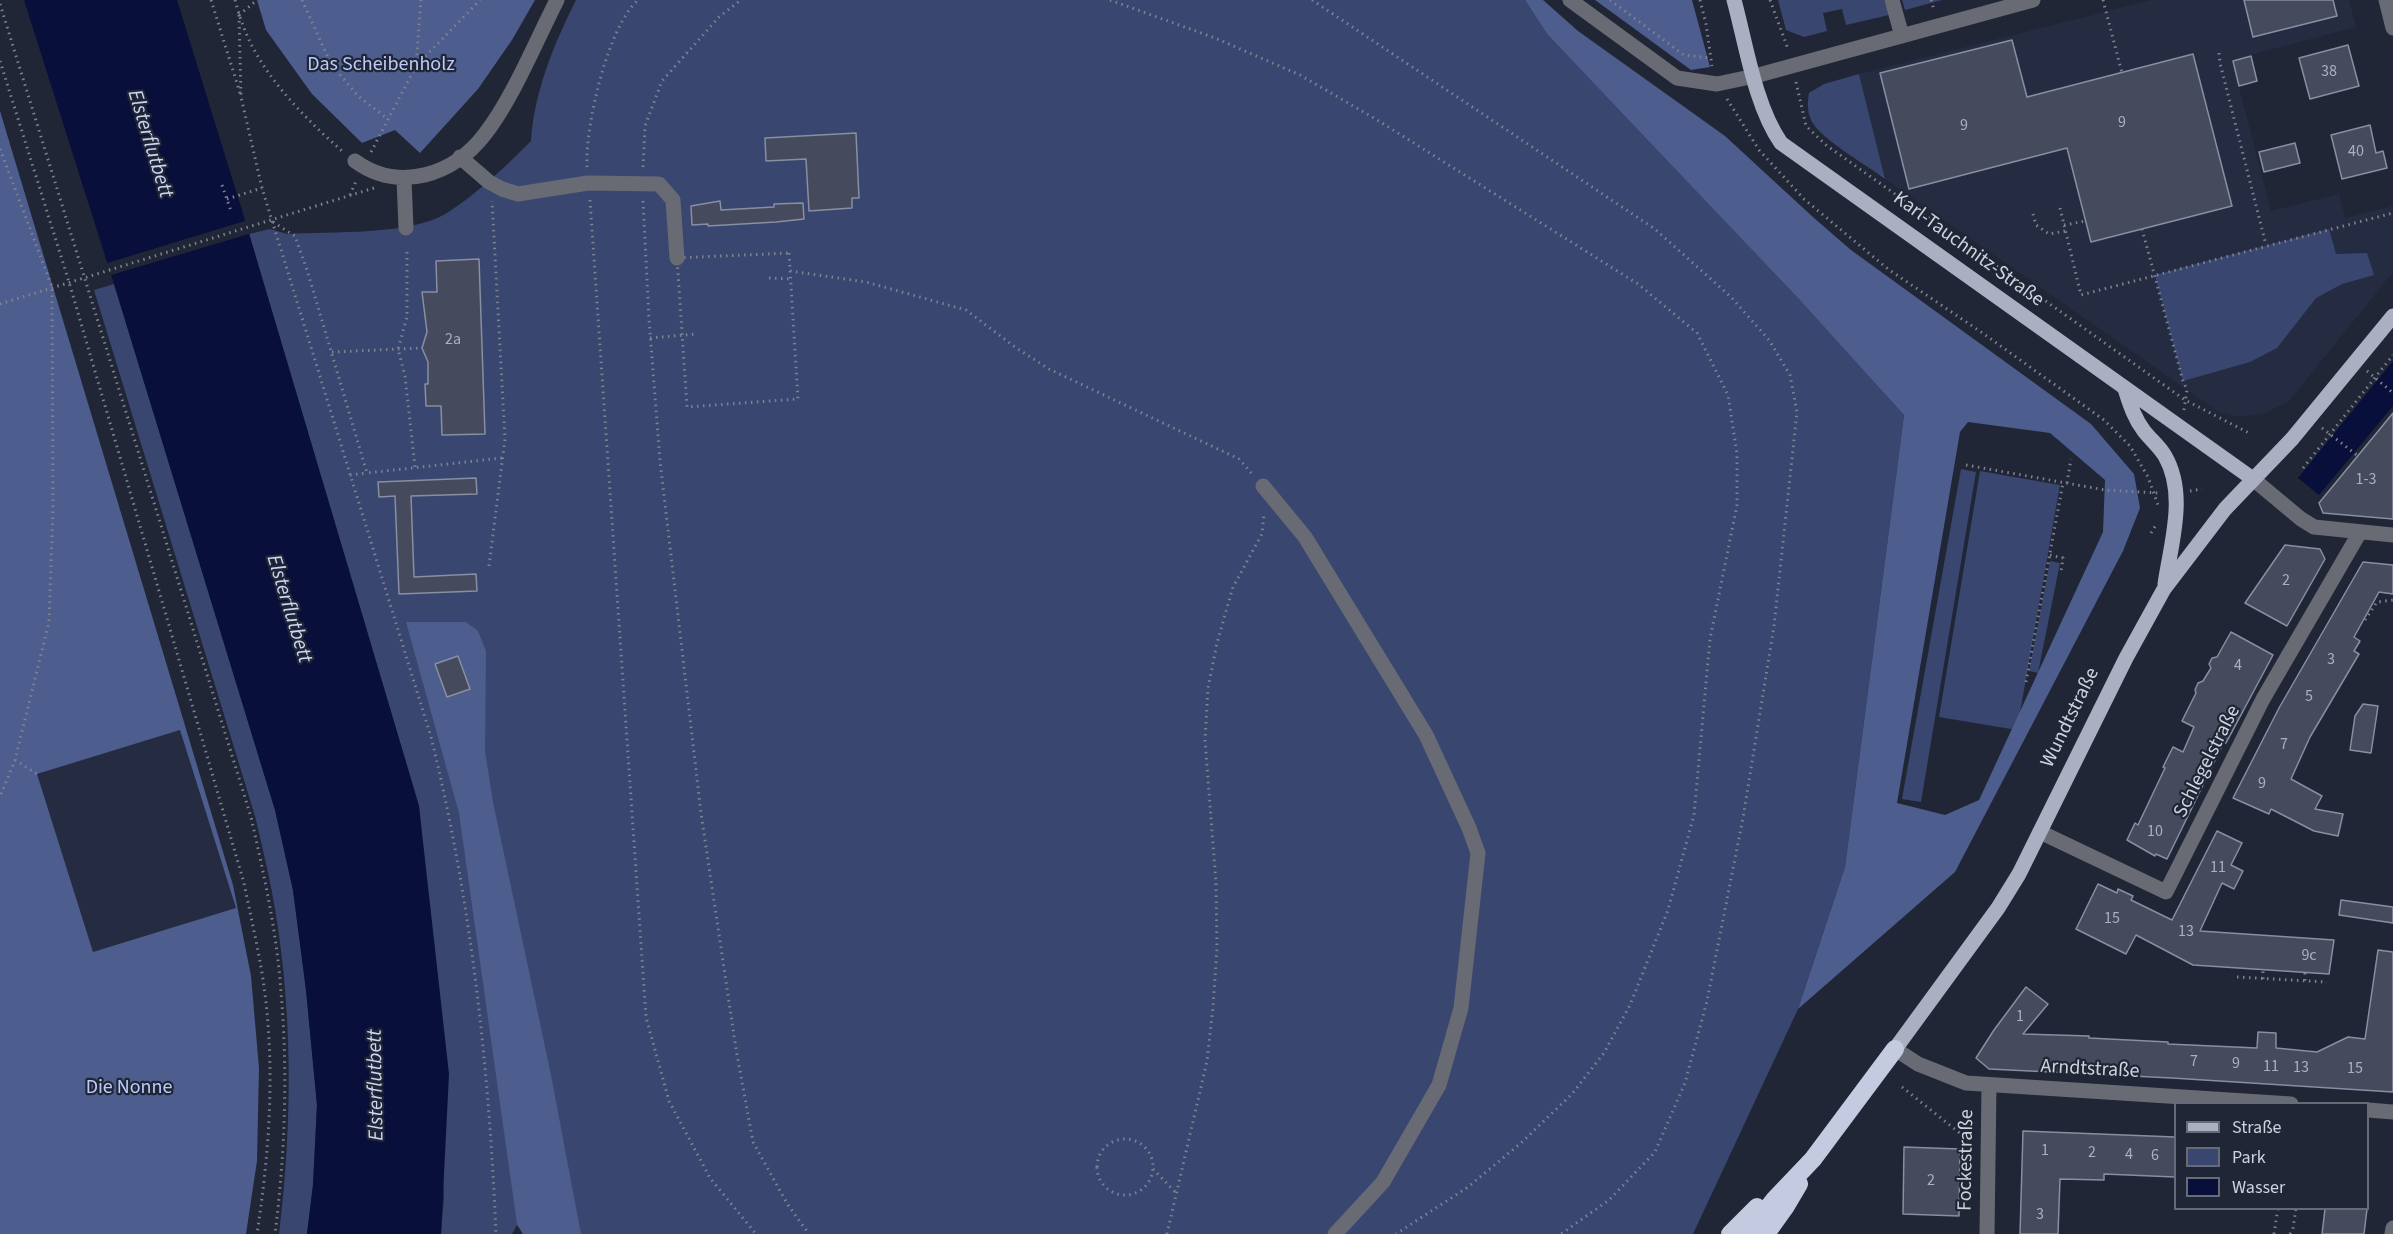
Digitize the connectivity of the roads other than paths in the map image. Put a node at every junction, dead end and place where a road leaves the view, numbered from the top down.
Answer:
1 (557, 0) edge
2 (1570, 0) edge
3 (1734, 0) edge
4 (1892, 0) edge
5 (2032, 0) edge
6 (2386, 0) edge
7 (2393, 28) edge
8 (1902, 36) junction
9 (1755, 76) junction
10 (460, 157) junction
11 (359, 164) road end
12 (404, 179) junction
13 (406, 228) dead end
14 (677, 258) road end
15 (2393, 316) edge
16 (2125, 389) junction
17 (2253, 479) junction
18 (1263, 486) road end
19 (2360, 532) junction
20 (2393, 535) edge
21 (2164, 589) junction
22 (2040, 832) junction
23 (1895, 1049) junction
24 (1989, 1086) junction
25 (2267, 1102) edge
26 (2369, 1110) edge
27 (2393, 1112) edge
28 (1813, 1159) junction
29 (2393, 1228) edge
30 (1335, 1234) edge
31 (1730, 1234) edge
32 (1747, 1234) edge
33 (1766, 1234) edge
34 (1987, 1234) edge
35 (2392, 1234) edge

1 - 10 street
2 - 9 street
3 - 9 main road, Karl-Tauchnitz-Straße
4 - 8 street
5 - 8 street
6 - 7 street
8 - 9 street
9 - 16 main road, Karl-Tauchnitz-Straße
10 - 12 street
10 - 14 street
11 - 12 street
12 - 13 street
15 - 17 main road, Wundtstraße
16 - 17 main road, Karl-Tauchnitz-Straße
16 - 21 main road
17 - 19 street
17 - 21 main road, Wundtstraße
18 - 30 street
19 - 20 street
19 - 22 street, Schlegelstraße
21 - 22 main road, Wundtstraße
22 - 23 main road, Wundtstraße
23 - 24 street, Arndtstraße
23 - 28 highway, Wundtstraße
24 - 25 street, Arndtstraße
24 - 34 street, Fockestraße
26 - 27 street
28 - 31 highway
28 - 32 highway, Wundtstraße
28 - 33 highway, Wundtstraße
29 - 35 street

